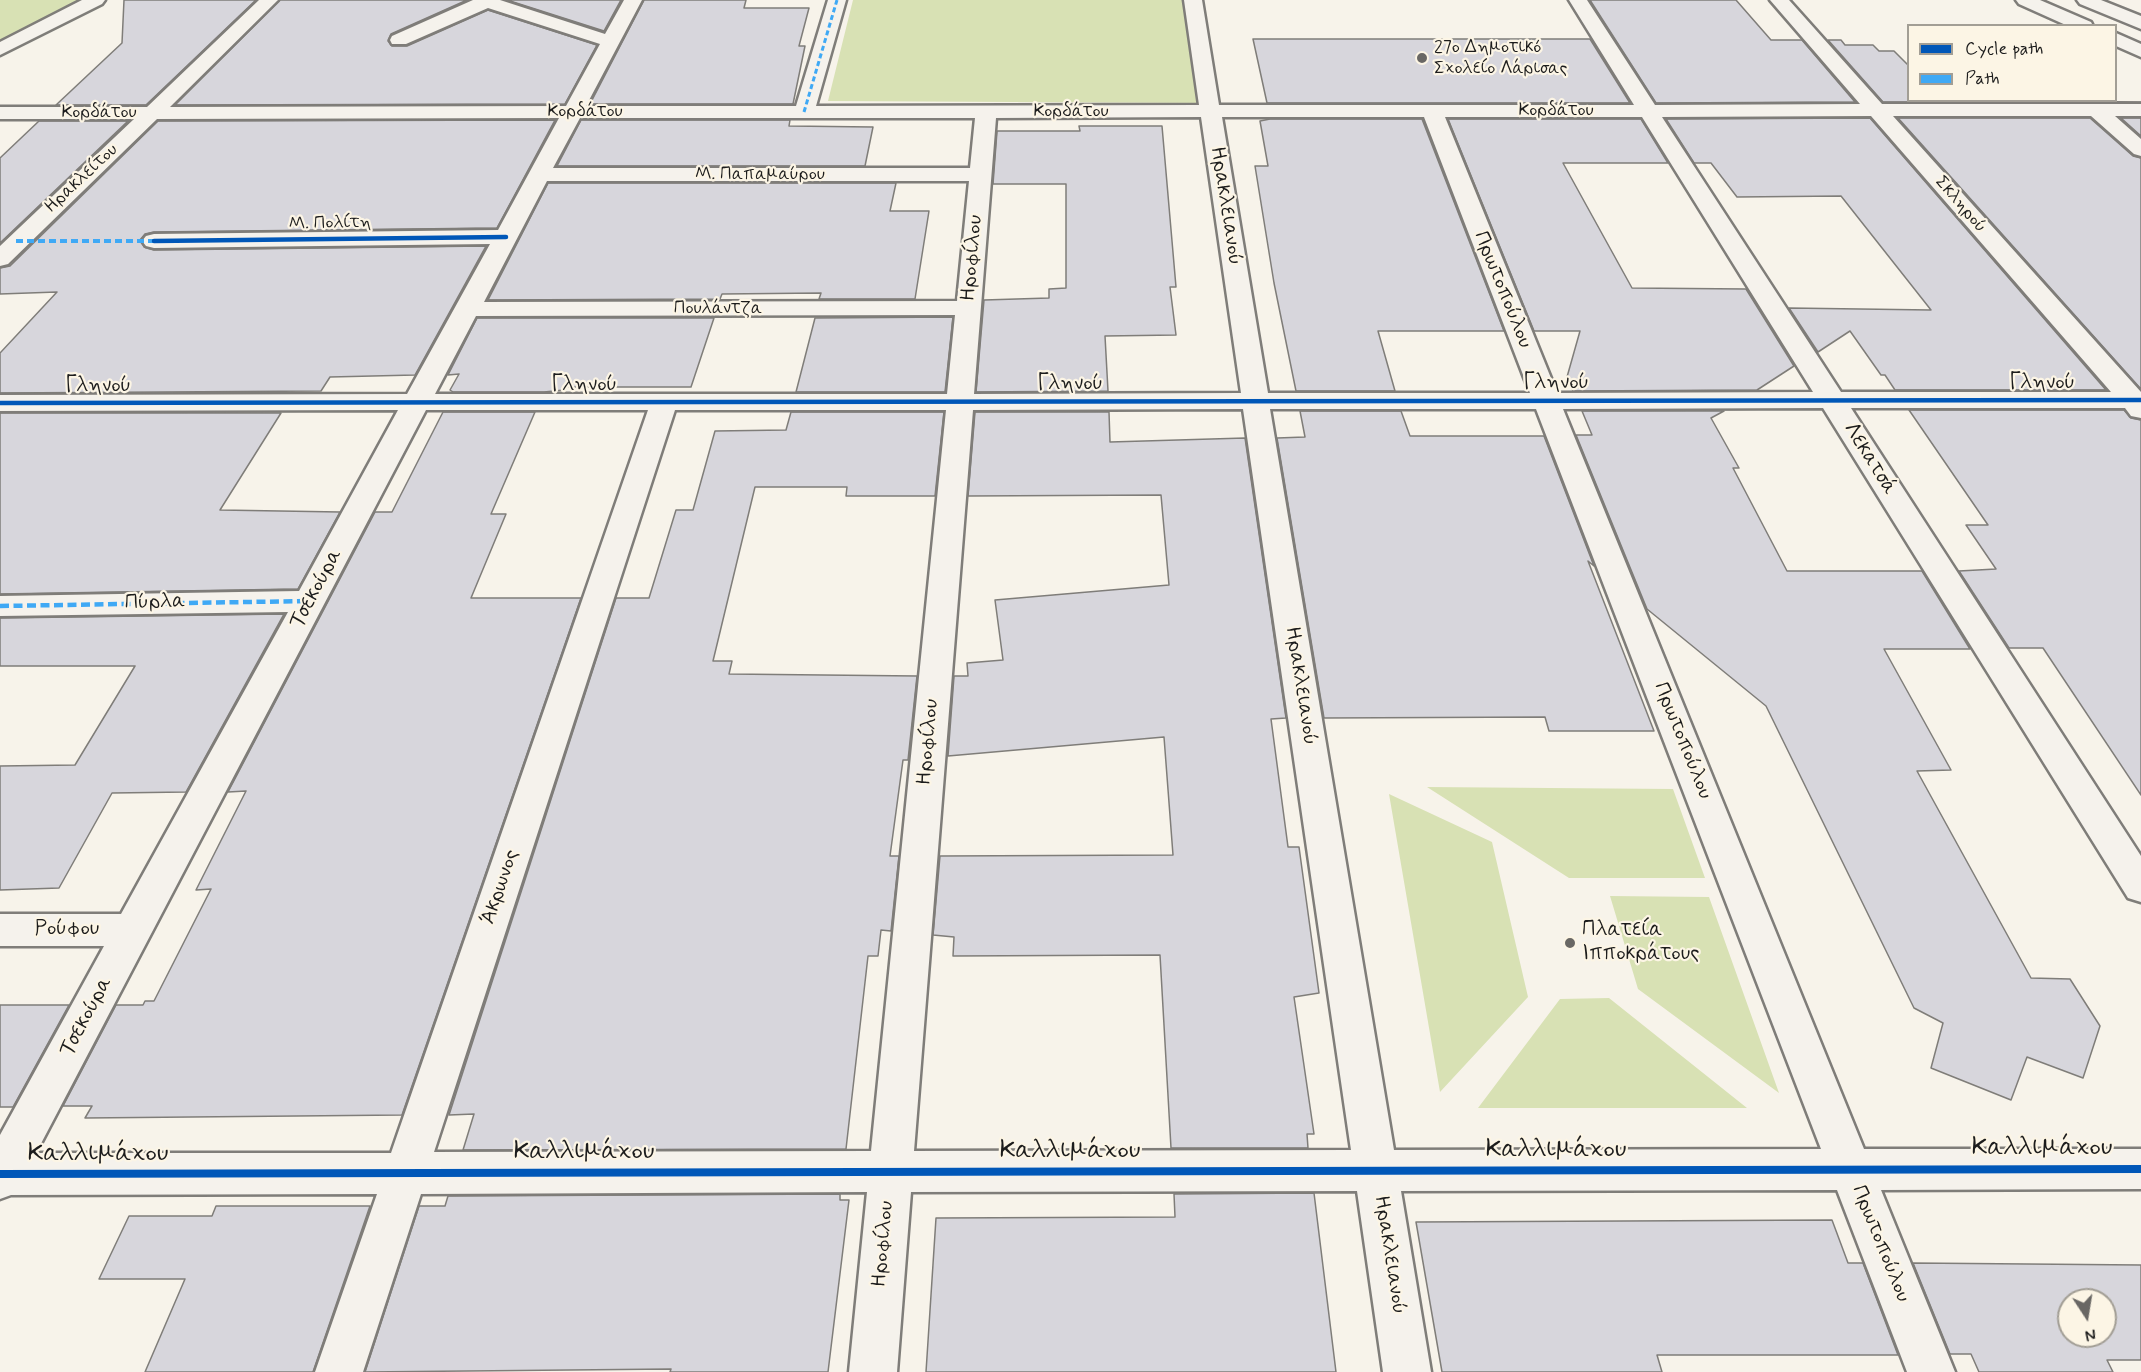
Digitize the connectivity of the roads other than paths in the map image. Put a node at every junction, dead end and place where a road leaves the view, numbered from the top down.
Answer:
1 (96, 0) edge
2 (269, 0) edge
3 (633, 0) edge
4 (837, 0) edge
5 (1193, 0) edge
6 (1578, 0) edge
7 (1779, 0) edge
8 (2025, 0) edge
9 (2086, 0) edge
10 (484, 1) edge
11 (2141, 23) edge
12 (2079, 24) edge
13 (399, 40) dead end
14 (2117, 40) edge
15 (611, 42) junction
16 (0, 49) edge
17 (2141, 51) edge
18 (2096, 110) junction
19 (2141, 110) edge
20 (1210, 111) junction
21 (1432, 111) junction
22 (1646, 111) junction
23 (1876, 111) junction
24 (573, 112) junction
25 (804, 112) junction
26 (986, 112) junction
27 (0, 113) edge
28 (152, 113) junction
29 (2141, 150) edge
30 (980, 174) junction
31 (540, 175) junction
32 (506, 237) junction
33 (154, 241) dead end
34 (0, 259) edge
35 (968, 308) junction
36 (467, 309) junction
37 (1546, 400) junction
38 (1833, 400) junction
39 (1255, 401) junction
40 (664, 402) junction
41 (960, 402) junction
42 (0, 403) edge
43 (417, 403) junction
44 (2138, 403) edge
45 (310, 601) junction
46 (0, 606) edge
47 (2141, 887) edge
48 (0, 930) edge
49 (134, 930) junction
50 (2141, 1168) edge
51 (1851, 1169) junction
52 (1376, 1171) junction
53 (891, 1172) junction
54 (406, 1173) junction
55 (1, 1175) edge
56 (339, 1372) edge
57 (873, 1372) edge
58 (1407, 1372) edge
59 (1931, 1372) edge

1 - 16 main road
2 - 28 main road, Ηρακλείτου
3 - 15 main road, Τσεκούρα
4 - 25 main road
5 - 20 main road, Ηρακλειανού
6 - 22 main road, Λεκατσά
7 - 23 main road, Σκληρού
8 - 12 main road
9 - 11 main road
10 - 13 main road
10 - 15 main road
14 - 17 main road
15 - 24 main road, Τσεκούρα
18 - 19 main road, Κορδάτου
18 - 23 main road, Κορδάτου
18 - 29 main road
20 - 21 main road, Κορδάτου
20 - 26 main road, Κορδάτου
20 - 39 main road, Ηρακλειανού
21 - 22 main road, Κορδάτου
21 - 37 main road, Πρωτοπούλου
22 - 23 main road, Κορδάτου
22 - 38 main road, Λεκατσά
23 - 44 main road, Σκληρού
24 - 25 main road, Κορδάτου
24 - 28 main road, Κορδάτου
24 - 31 main road, Τσεκούρα
25 - 26 main road, Κορδάτου
26 - 30 main road, Ηροφίλου
27 - 28 main road, Κορδάτου
28 - 34 main road, Ηρακλείτου
30 - 31 main road, Μ. Παπαμαύρου
30 - 35 main road, Ηροφίλου
31 - 32 main road, Τσεκούρα
32 - 33 main road, Μ. Πολίτη
32 - 36 main road, Τσεκούρα
35 - 36 main road, Πουλάντζα
35 - 41 main road, Ηροφίλου
36 - 43 main road, Τσεκούρα
37 - 38 main road, Γληνού
37 - 39 main road, Γληνού
37 - 51 main road, Πρωτοπούλου
38 - 44 main road, Γληνού
38 - 47 main road, Λεκατσά
39 - 41 main road, Γληνού
39 - 52 main road, Ηρακλειανού
40 - 41 main road, Γληνού
40 - 43 main road, Γληνού
40 - 54 main road, Άκρωνος
41 - 53 main road, Ηροφίλου
42 - 43 main road, Γληνού
43 - 45 main road, Τσεκούρα
45 - 46 main road, Πύρλα
45 - 49 main road, Τσεκούρα
48 - 49 main road, Ρούφου
49 - 55 main road, Τσεκούρα
50 - 51 main road, Καλλιμάχου
51 - 52 main road, Καλλιμάχου
51 - 59 main road, Πρωτοπούλου
52 - 53 main road, Καλλιμάχου
52 - 58 main road, Ηρακλειανού
53 - 54 main road, Καλλιμάχου
53 - 57 main road, Ηροφίλου
54 - 55 main road, Καλλιμάχου
54 - 56 main road, Άκρωνος

